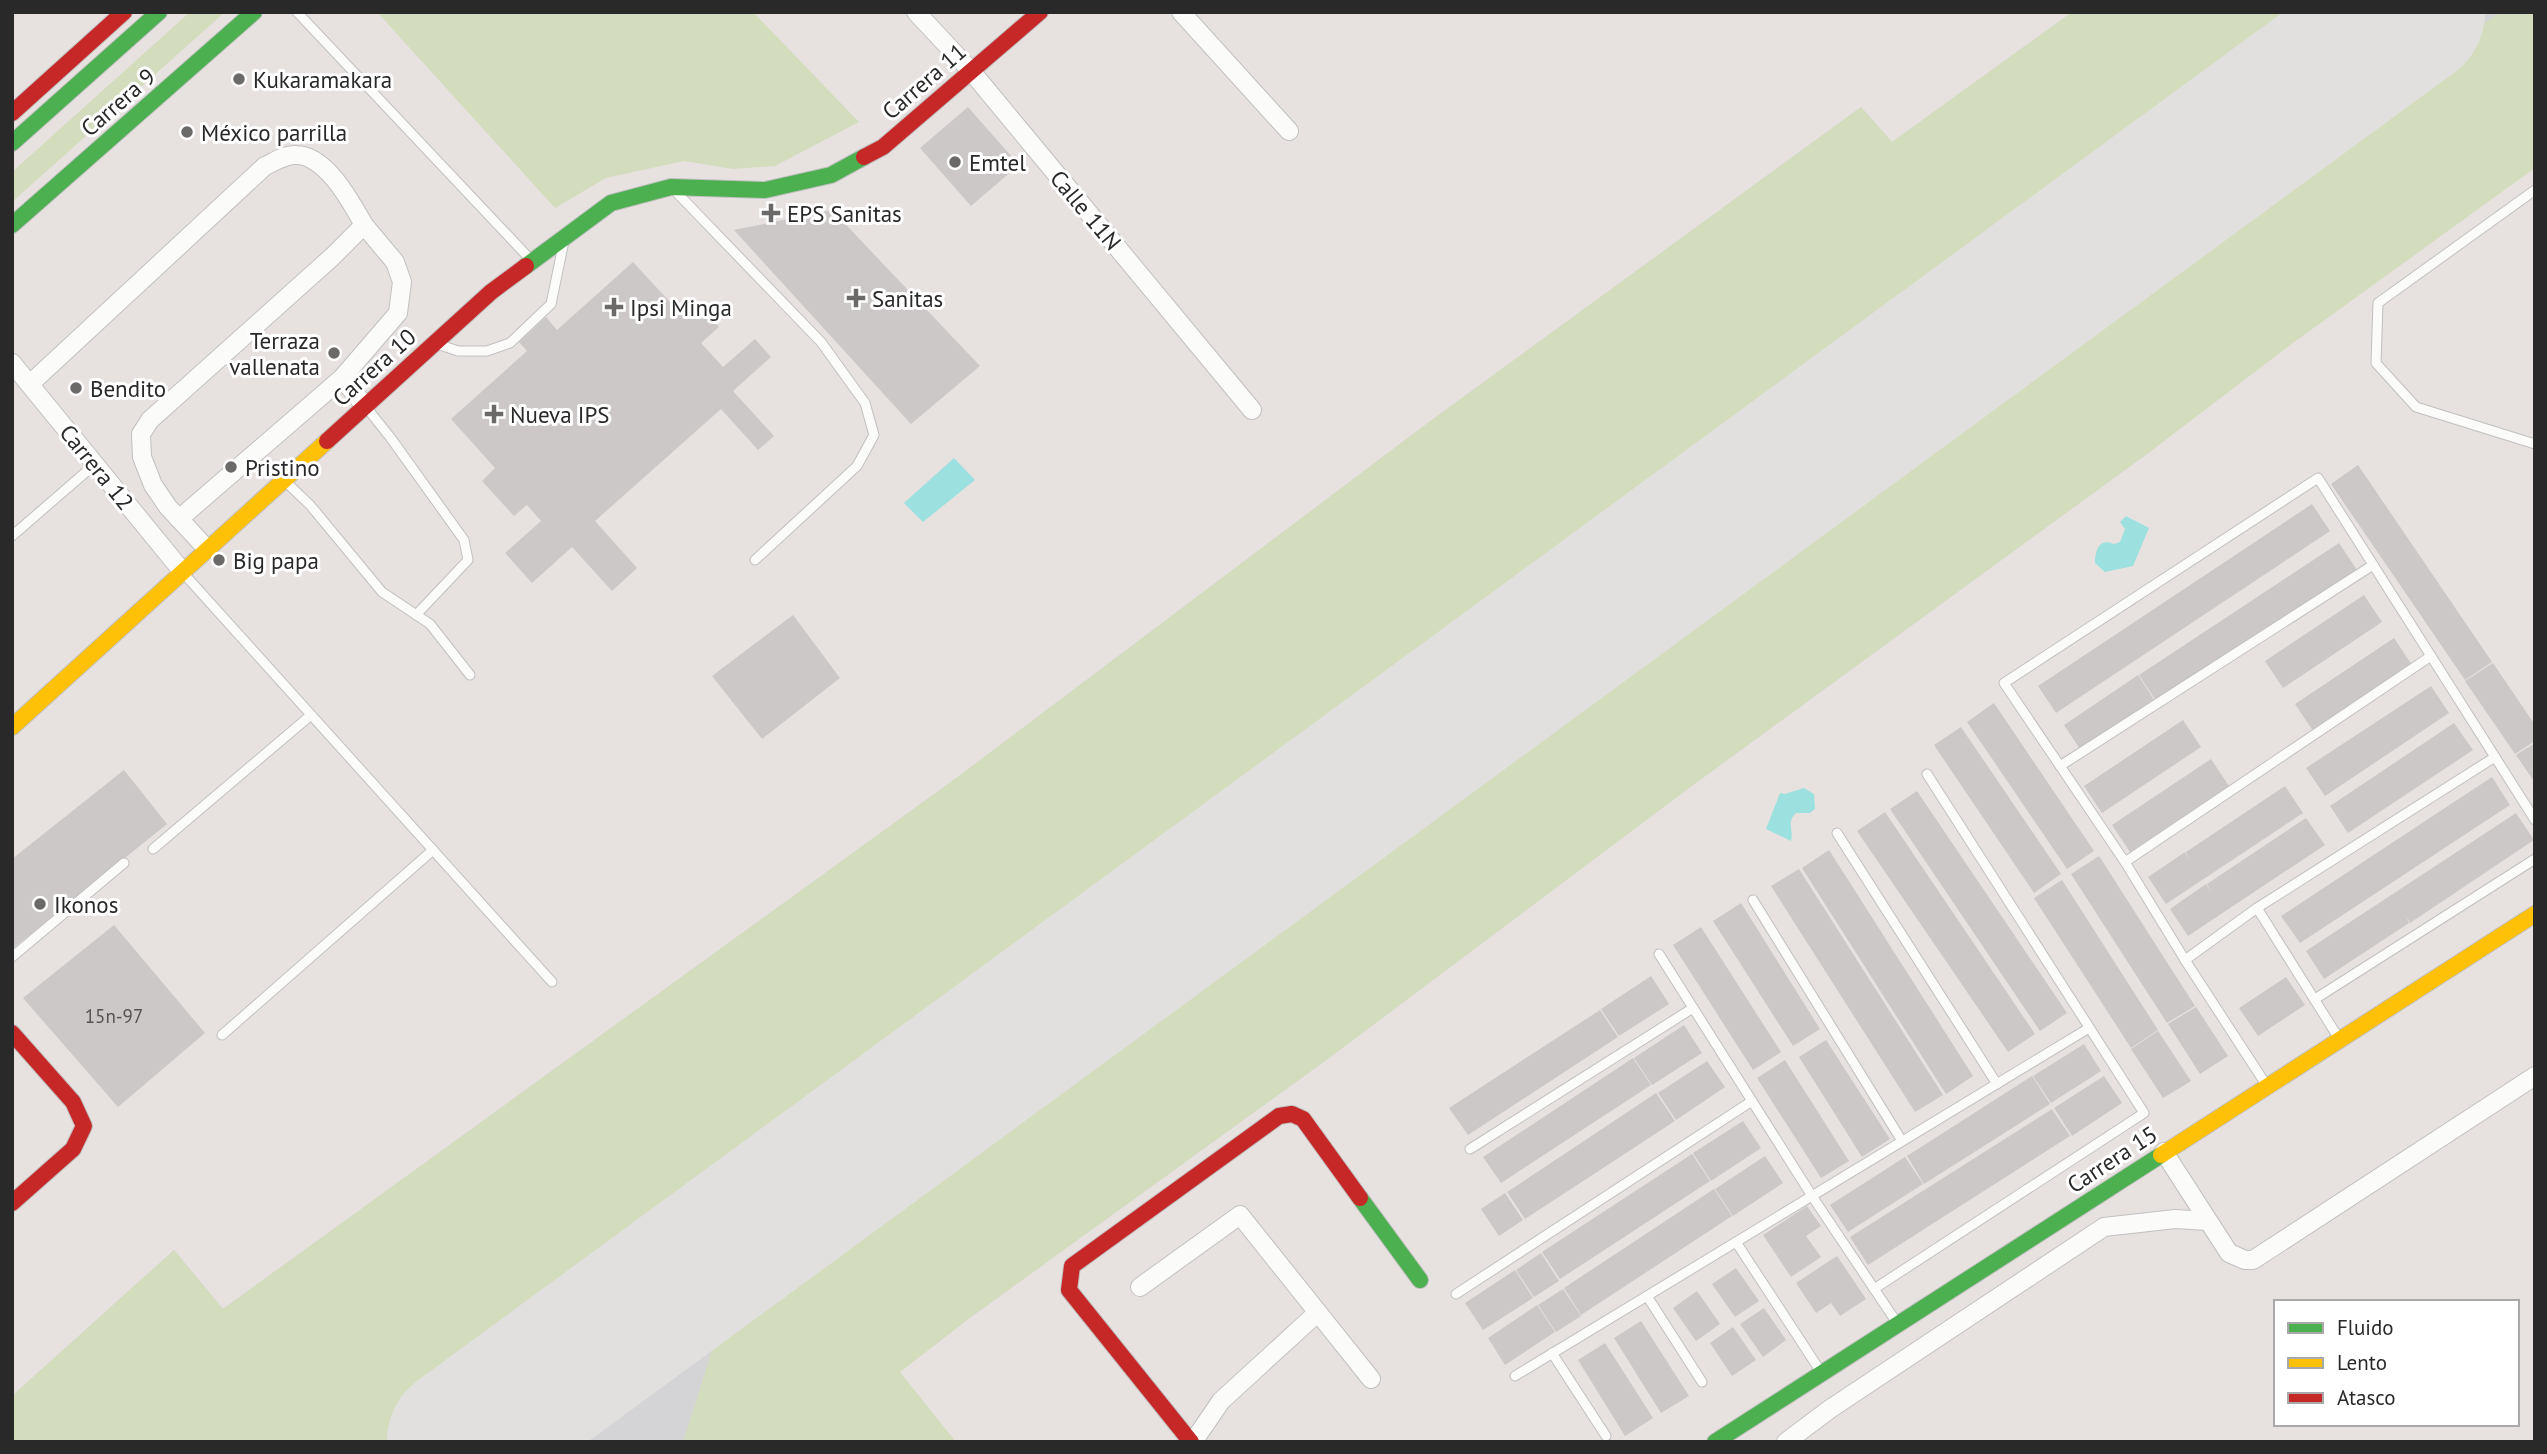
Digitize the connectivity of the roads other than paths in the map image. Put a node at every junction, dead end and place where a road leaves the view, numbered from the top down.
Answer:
1 (124, 12) edge
2 (130, 12) edge
3 (159, 12) edge
4 (254, 12) edge
5 (297, 12) edge
6 (916, 12) edge
7 (1040, 12) edge
8 (1181, 12) edge
9 (111, 55) junction
10 (971, 71) junction
11 (12, 113) edge
12 (1289, 131) dead end
13 (12, 143) edge
14 (831, 175) joint
15 (671, 187) junction
16 (2535, 190) edge
17 (12, 225) edge
18 (364, 225) junction
19 (565, 237) junction
20 (532, 262) junction
21 (434, 343) junction
22 (12, 363) edge
23 (342, 378) junction
24 (31, 383) junction
25 (365, 406) junction
26 (1252, 410) dead end
27 (2535, 444) edge
28 (93, 465) junction
29 (284, 479) junction
30 (179, 519) junction
31 (12, 536) edge
32 (206, 549) junction
33 (755, 560) dead end
34 (2373, 565) junction
35 (182, 571) junction
36 (416, 615) junction
37 (2431, 656) junction
38 (470, 675) dead end
39 (311, 715) junction
40 (12, 727) edge
41 (2495, 757) junction
42 (2060, 766) junction
43 (1927, 774) dead end
44 (2535, 820) edge
45 (1837, 833) dead end
46 (153, 849) dead end
47 (433, 850) junction
48 (2535, 859) edge
49 (2125, 862) junction
50 (124, 863) dead end
51 (1753, 900) dead end
52 (2257, 908) junction
53 (2535, 915) edge
54 (1659, 954) dead end
55 (12, 957) edge
56 (2185, 960) junction
57 (552, 982) dead end
58 (2315, 999) junction
59 (1693, 1008) junction
60 (2090, 1028) junction
61 (12, 1033) edge
62 (222, 1035) dead end
63 (2340, 1042) junction
64 (2535, 1076) edge
65 (1997, 1084) junction
66 (2268, 1087) junction
67 (1752, 1101) junction
68 (1902, 1141) junction
69 (1470, 1149) dead end
70 (2164, 1152) junction
71 (1812, 1196) junction
72 (12, 1203) edge
73 (2208, 1222) junction
74 (1736, 1242) junction
75 (1420, 1280) dead end
76 (1140, 1287) dead end
77 (1874, 1289) junction
78 (1456, 1294) dead end
79 (1647, 1296) junction
80 (1316, 1314) junction
81 (1898, 1325) junction
82 (1552, 1353) junction
83 (1822, 1373) junction
84 (1515, 1376) dead end
85 (1371, 1380) dead end
86 (1702, 1382) dead end
87 (1606, 1436) dead end
88 (1729, 1439) edge
89 (1192, 1442) edge
90 (1786, 1442) edge

1 - 11 street
2 - 9 street
3 - 9 street, Carrera 9
4 - 17 street, Carrera 9
5 - 20 lane
6 - 10 street, Calle 11N
7 - 10 street, Carrera 11
8 - 12 street
9 - 13 street, Carrera 9
10 - 14 street, Carrera 11
10 - 26 street, Calle 11N
14 - 15 street, Carrera 10
15 - 19 street, Carrera 10
15 - 33 lane
16 - 27 lane
18 - 23 street
18 - 24 street
18 - 30 street
19 - 20 street, Carrera 10
19 - 21 lane
20 - 21 street, Carrera 10
21 - 25 street, Carrera 10
22 - 24 street, Carrera 12
23 - 25 street
23 - 30 street
24 - 28 street, Carrera 12
25 - 29 street, Carrera 10
25 - 36 lane
28 - 31 lane
28 - 35 street, Carrera 12
29 - 32 street, Carrera 10
29 - 36 lane
30 - 32 street
32 - 35 street, Carrera 10
34 - 37 lane
34 - 42 lane
34 - 42 lane
35 - 39 lane
35 - 40 street, Carrera 10
36 - 38 lane
37 - 41 lane
37 - 49 lane
39 - 46 lane
39 - 47 lane
41 - 44 lane
41 - 52 lane
42 - 49 lane
43 - 60 lane
45 - 65 lane
47 - 57 lane
47 - 62 lane
48 - 58 lane
49 - 56 lane
50 - 55 lane
51 - 68 lane
52 - 56 lane
52 - 58 lane
53 - 63 street, Carrera 15
54 - 59 lane
56 - 66 lane
58 - 63 lane
59 - 67 lane
59 - 69 lane
60 - 65 lane
60 - 77 lane
61 - 72 street
63 - 66 street, Carrera 15
64 - 73 street
65 - 68 lane
66 - 70 street, Carrera 15
67 - 71 lane
67 - 78 lane
68 - 71 lane
70 - 73 street
70 - 81 street, Carrera 15
71 - 74 lane
71 - 77 lane
73 - 90 street
74 - 79 lane
74 - 83 lane
75 - 89 street
76 - 80 street
77 - 81 lane
79 - 82 lane
79 - 86 lane
80 - 85 street
80 - 89 street
81 - 83 street, Carrera 15
82 - 84 lane
82 - 87 lane
83 - 88 street, Carrera 15

